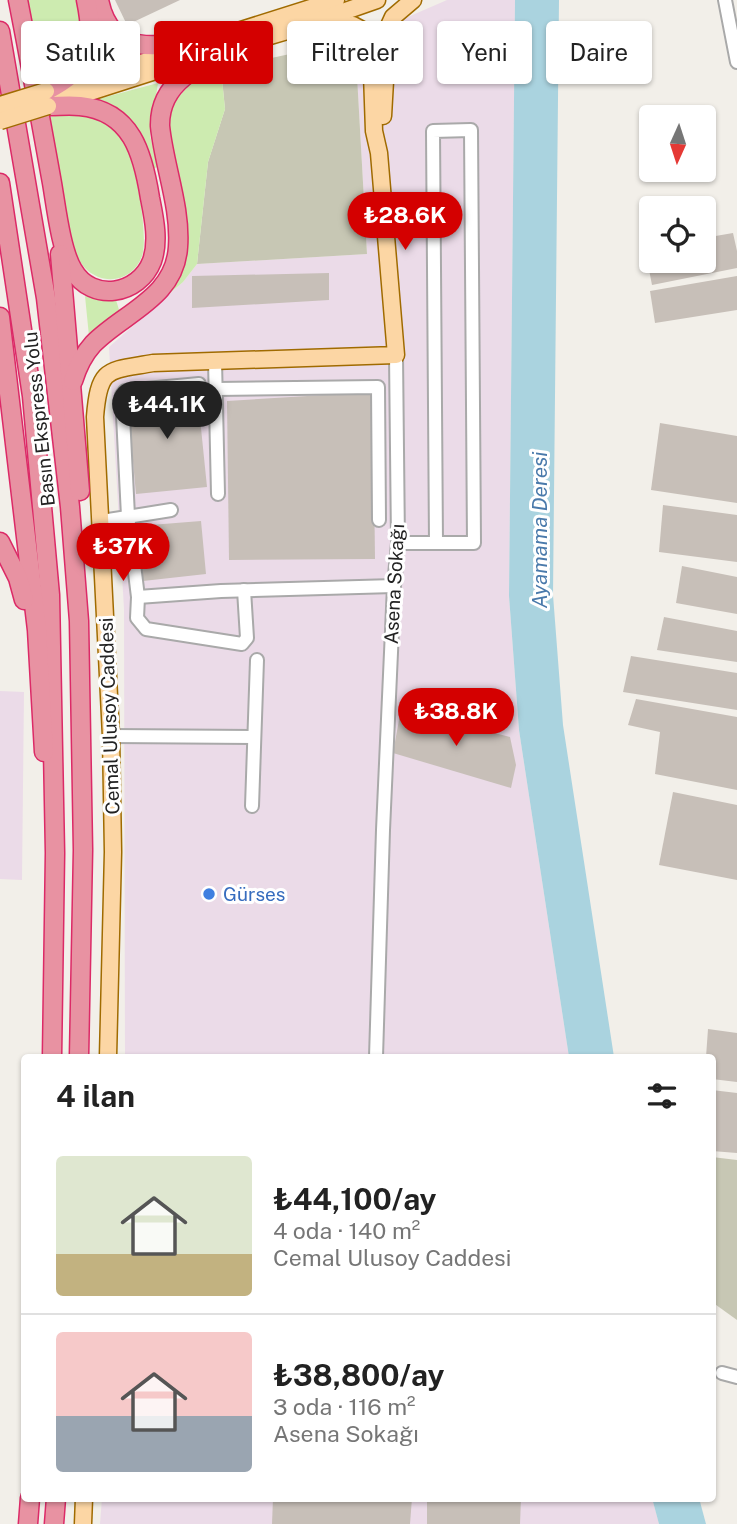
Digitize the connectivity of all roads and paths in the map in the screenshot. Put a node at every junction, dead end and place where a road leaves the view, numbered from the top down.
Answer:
1 (18, 0) edge
2 (86, 0) edge
3 (100, 0) edge
4 (336, 0) edge
5 (377, 0) edge
6 (413, 0) edge
7 (726, 2) edge
8 (268, 21) edge
9 (317, 21) edge
10 (0, 31) edge
11 (154, 47) edge
12 (154, 61) edge
13 (737, 62) edge
14 (154, 69) edge
15 (176, 84) edge
16 (372, 84) edge
17 (47, 98) junction
18 (0, 105) edge
19 (0, 121) edge
20 (379, 153) junction
21 (0, 183) edge
22 (57, 212) junction
23 (0, 317) edge
24 (396, 355) junction
25 (215, 361) junction
26 (73, 382) junction
27 (199, 384) dead end
28 (216, 389) junction
29 (218, 494) dead end
30 (171, 510) dead end
31 (128, 516) junction
32 (102, 520) junction
33 (379, 520) dead end
34 (0, 542) edge
35 (398, 543) junction
36 (436, 543) junction
37 (394, 586) junction
38 (244, 590) junction
39 (138, 597) junction
40 (79, 621) junction
41 (257, 660) dead end
42 (39, 687) junction
43 (111, 736) junction
44 (254, 737) junction
45 (55, 797) junction
46 (252, 806) dead end
47 (51, 1054) edge
48 (79, 1054) edge
49 (108, 1054) edge
50 (376, 1054) edge
51 (722, 1373) dead end
52 (737, 1377) edge
53 (30, 1502) edge
54 (56, 1502) edge
55 (84, 1502) edge
56 (28, 1524) edge
57 (54, 1524) edge
58 (84, 1524) edge

1 - 22 highway
2 - 17 highway
3 - 11 highway
4 - 8 main road
5 - 9 main road
6 - 20 main road
7 - 13 street
10 - 40 highway, Basın Ekspress Yolu
12 - 17 main road
14 - 17 main road
15 - 26 highway
16 - 20 main road
17 - 18 main road, bridge
17 - 19 main road, bridge
17 - 22 highway
20 - 24 main road, Asena Sokağı
21 - 45 highway, Basın Ekspress Yolu
22 - 26 highway
23 - 42 highway
24 - 25 main road, Cemal Ulusoy Caddesi
24 - 35 street, Asena Sokağı
25 - 28 street
25 - 32 main road, Cemal Ulusoy Caddesi
26 - 40 highway
27 - 31 street
28 - 29 street
28 - 33 street
30 - 31 street
31 - 32 street
31 - 39 street
32 - 43 main road, Cemal Ulusoy Caddesi
34 - 42 highway
35 - 36 street
35 - 37 street, Asena Sokağı
36 - 36 street
37 - 38 street
37 - 50 street, Asena Sokağı
38 - 39 street
38 - 39 street
40 - 48 highway, Basın Ekspress Yolu
41 - 44 street
42 - 45 highway
43 - 44 street
43 - 49 main road, Cemal Ulusoy Caddesi
44 - 46 street
45 - 47 highway, Basın Ekspress Yolu
51 - 52 street
53 - 56 highway
54 - 57 highway
55 - 58 main road

